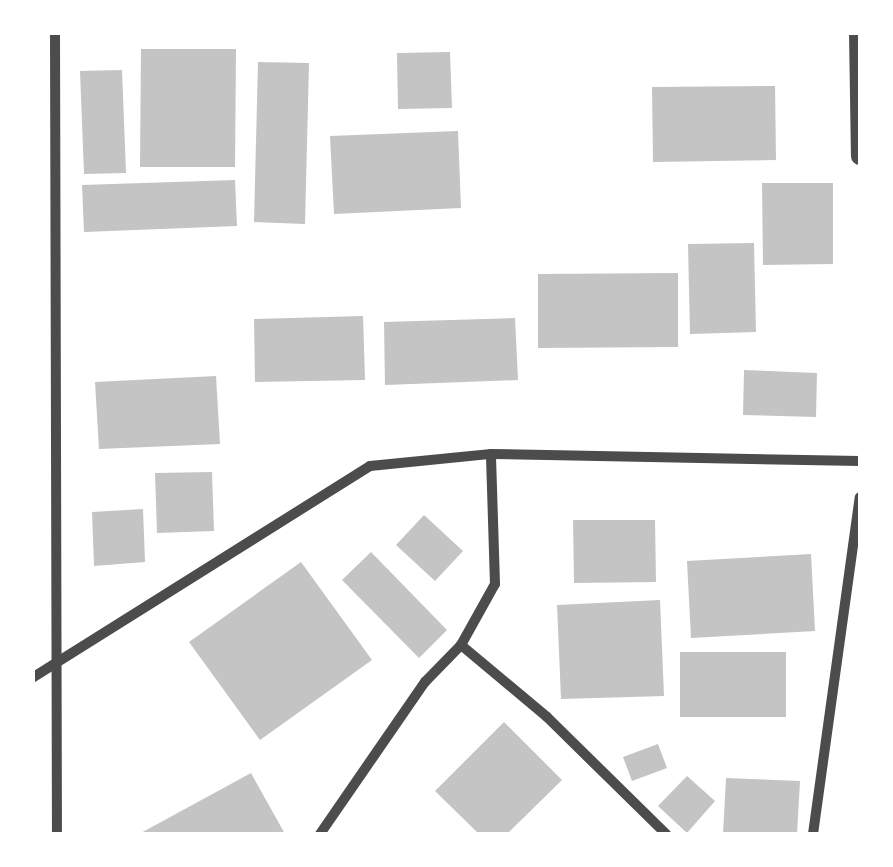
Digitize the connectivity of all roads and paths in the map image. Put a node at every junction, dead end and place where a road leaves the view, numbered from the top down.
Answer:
1 (55, 32) edge
2 (858, 32) edge
3 (860, 156) edge
4 (491, 454) junction
5 (860, 461) edge
6 (860, 497) edge
7 (461, 645) junction
8 (59, 660) junction
9 (32, 678) edge
10 (56, 834) edge
11 (320, 834) edge
12 (666, 834) edge
13 (813, 834) edge

1 - 8 street
2 - 3 street
4 - 5 street
4 - 7 street
4 - 8 street
6 - 13 street
7 - 11 street
7 - 12 street
8 - 9 street
8 - 10 street

